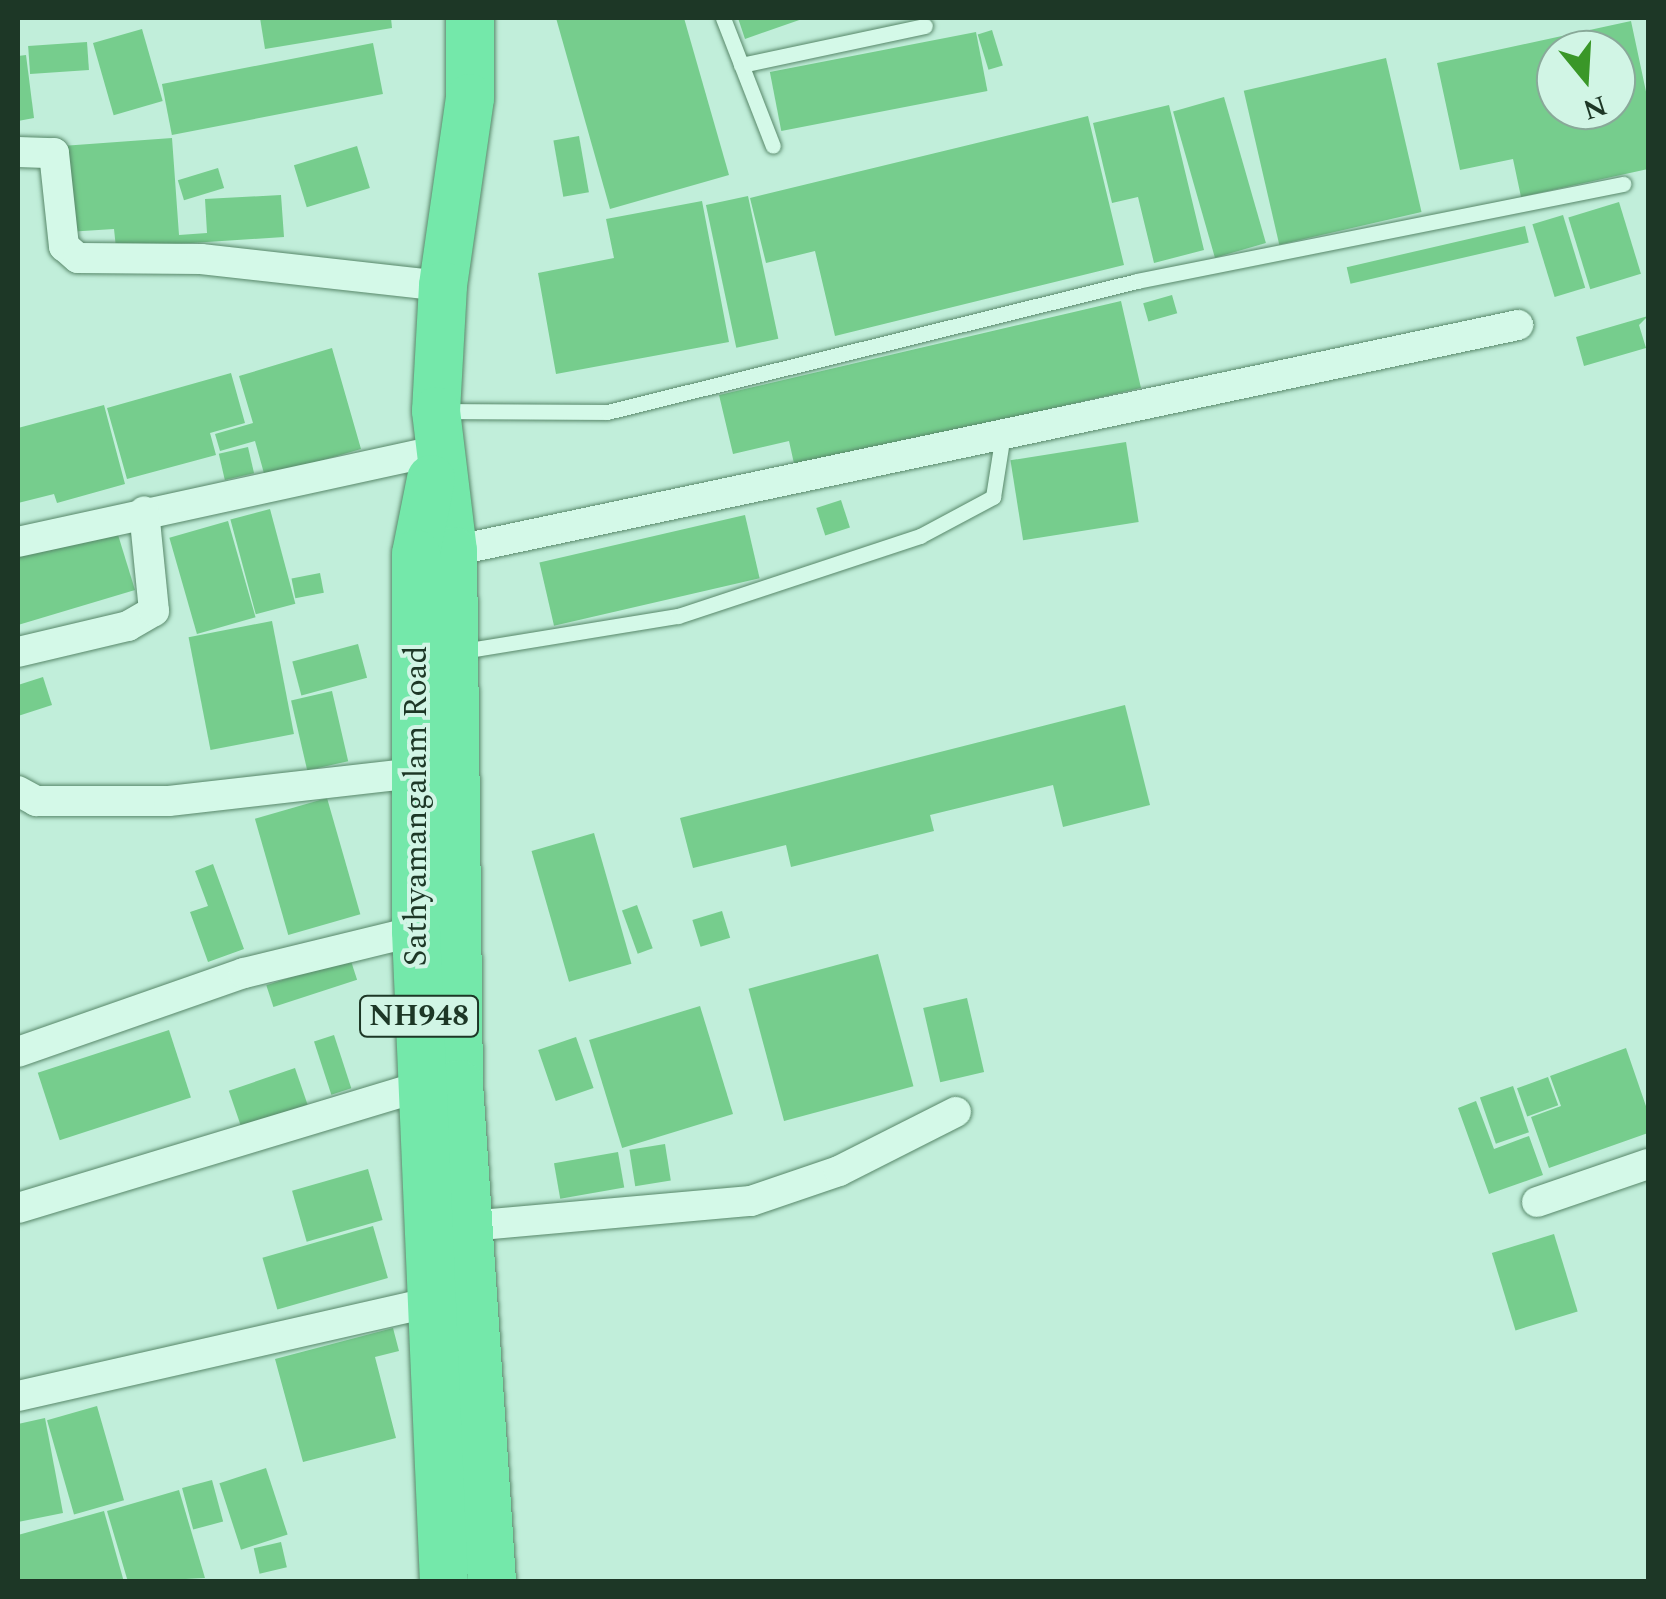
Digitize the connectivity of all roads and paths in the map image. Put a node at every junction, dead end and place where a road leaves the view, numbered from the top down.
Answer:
1 (470, 18) edge
2 (723, 18) edge
3 (925, 26) dead end
4 (742, 66) junction
5 (772, 146) dead end
6 (18, 152) edge
7 (1623, 184) dead end
8 (443, 286) junction
9 (1518, 326) dead end
10 (437, 431) junction
11 (1002, 440) junction
12 (144, 511) junction
13 (18, 542) edge
14 (453, 551) junction
15 (18, 652) edge
16 (453, 652) junction
17 (416, 773) junction
18 (18, 791) edge
19 (416, 930) junction
20 (18, 1052) edge
21 (422, 1086) junction
22 (956, 1112) dead end
23 (1648, 1164) edge
24 (1537, 1202) dead end
25 (18, 1208) edge
26 (469, 1226) junction
27 (453, 1298) junction
28 (18, 1396) edge
29 (444, 1582) edge
30 (492, 1582) edge

1 - 8 highway, Sathyamangalam Road / NH948
2 - 4 lane
3 - 4 lane
4 - 5 lane
6 - 8 street
7 - 10 lane
8 - 10 highway, Sathyamangalam Road / NH948
9 - 11 street
10 - 12 street
10 - 14 highway, Sathyamangalam Road / NH948
10 - 17 highway, Sathyamangalam Road / NH948
11 - 14 street
11 - 16 lane
12 - 13 street
12 - 15 street
14 - 16 highway, Sathyamangalam Road / NH948
16 - 26 highway, Sathyamangalam Road / NH948
17 - 18 street
17 - 19 highway, Sathyamangalam Road / NH948
19 - 20 street
19 - 21 highway, Sathyamangalam Road / NH948
21 - 25 street
21 - 27 highway, Sathyamangalam Road / NH948
22 - 26 street
23 - 24 street
26 - 27 highway, Sathyamangalam Road / NH948
27 - 28 street
27 - 29 highway, Sathyamangalam Road / NH948
27 - 30 highway, Sathyamangalam Road / NH948

